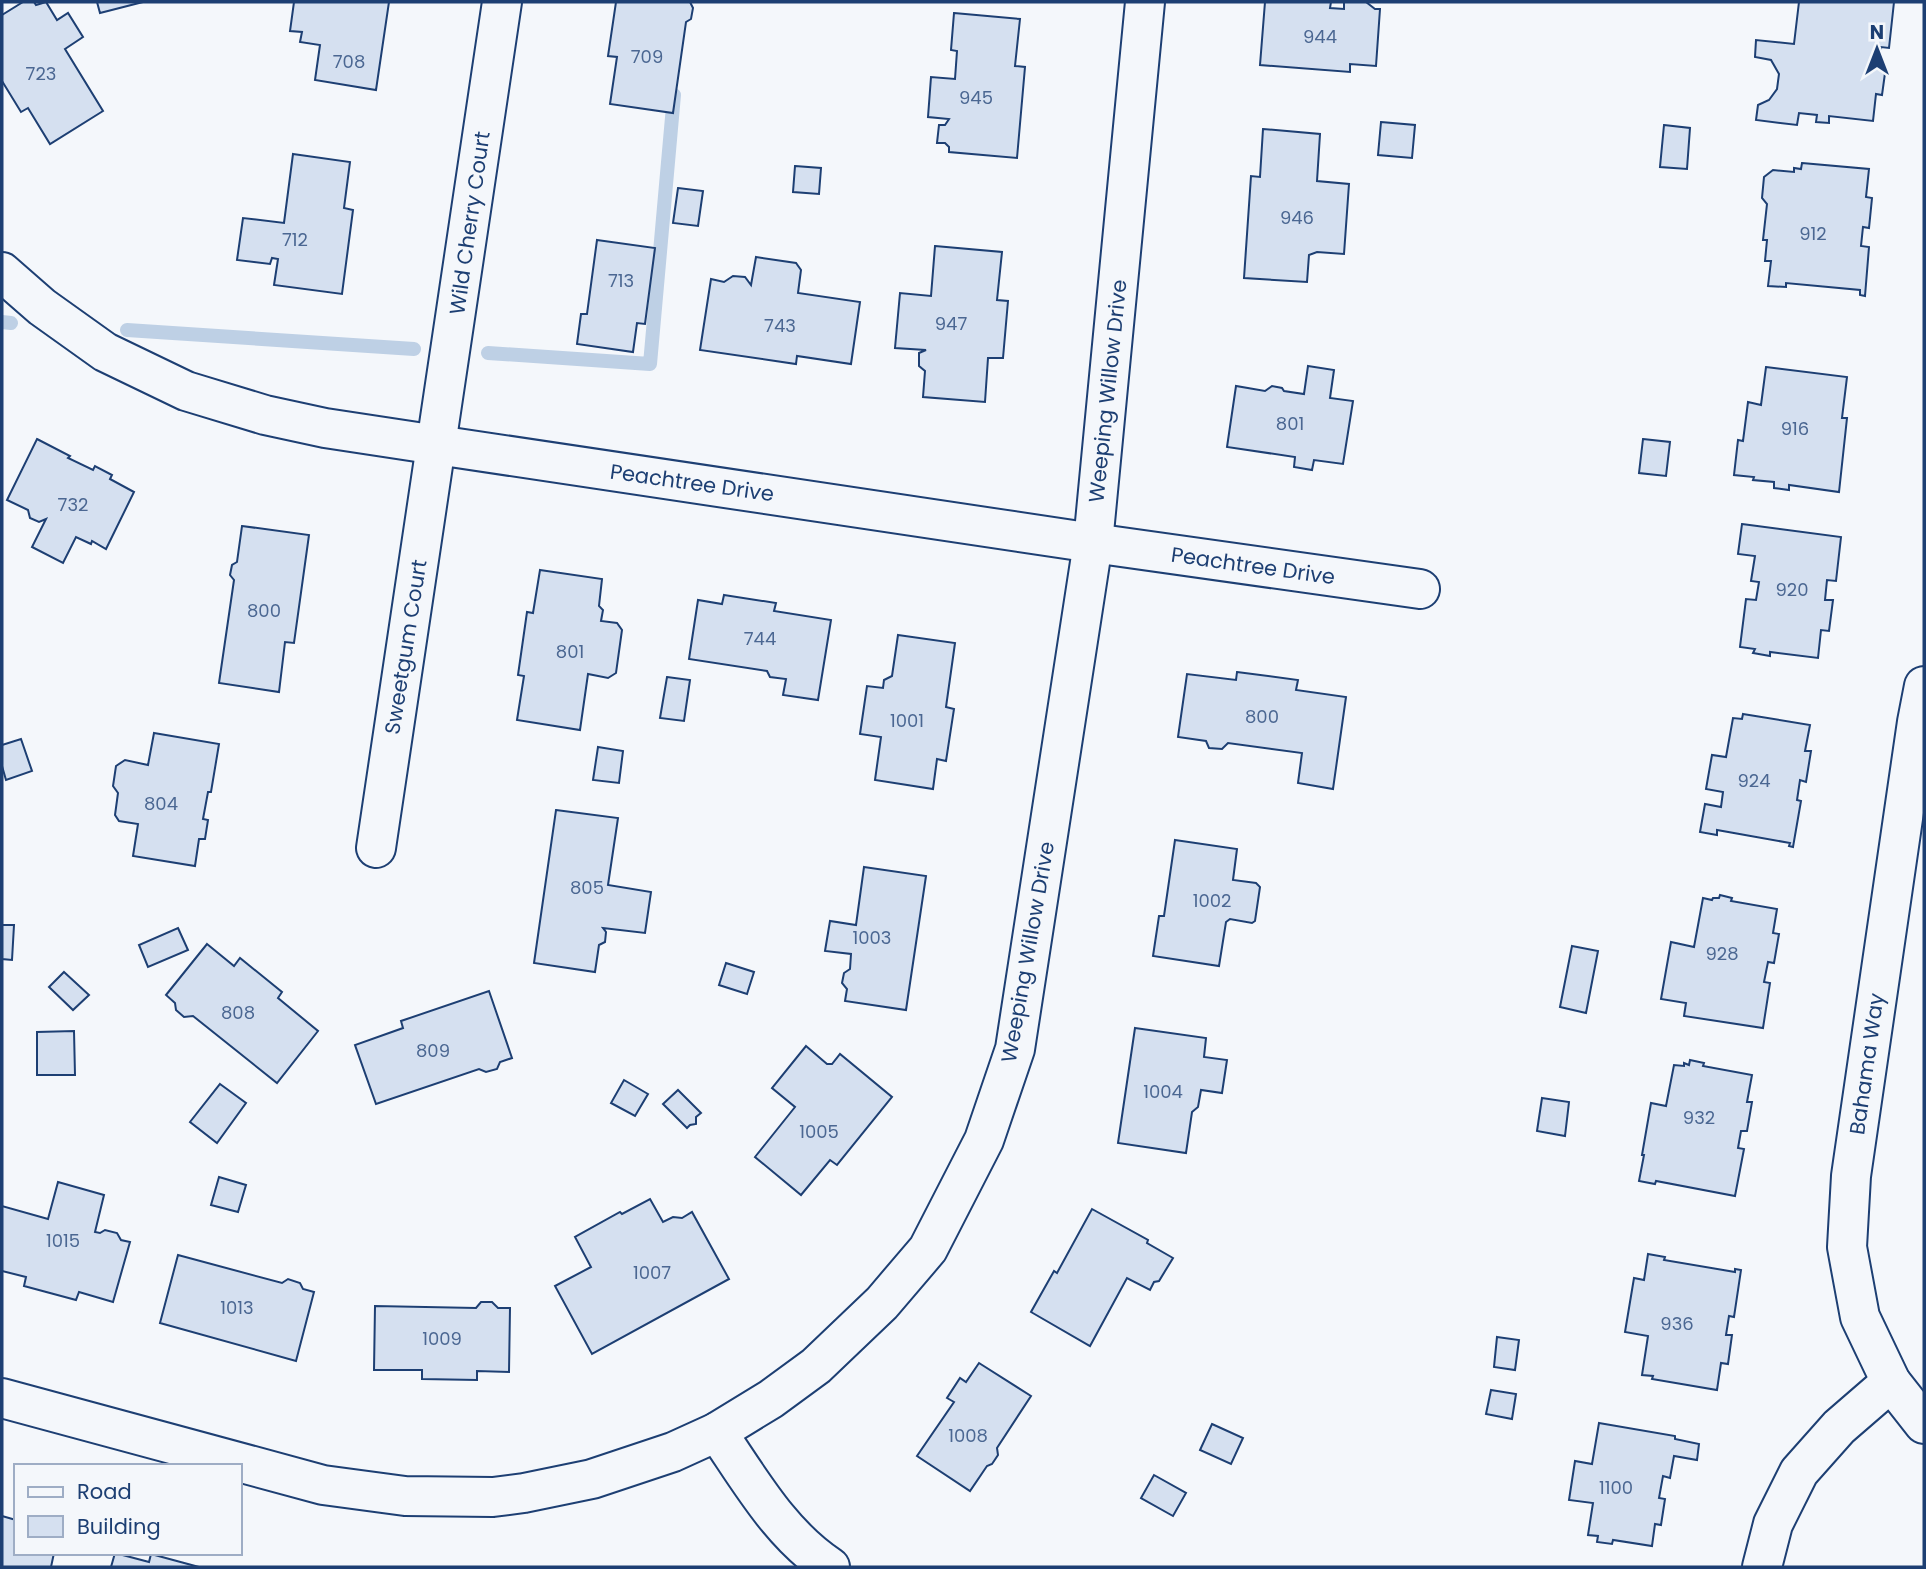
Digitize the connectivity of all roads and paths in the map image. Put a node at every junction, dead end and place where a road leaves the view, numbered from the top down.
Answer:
1 (502, 2) edge
2 (1145, 2) edge
3 (2, 272) edge
4 (437, 445) junction
5 (1093, 543) junction
6 (1420, 589) dead end
7 (1924, 687) edge
8 (376, 848) dead end
9 (1891, 1382) junction
10 (2, 1398) edge
11 (1924, 1424) edge
12 (717, 1432) junction
13 (830, 1567) edge
14 (1762, 1567) edge

1 - 4 street, Wild Cherry Court
2 - 5 street, Weeping Willow Drive
3 - 4 street, Peachtree Drive
4 - 5 street, Peachtree Drive
4 - 8 street, Sweetgum Court
5 - 6 street, Peachtree Drive
5 - 12 street, Weeping Willow Drive
7 - 9 street, Bahama Way
9 - 11 street, Bahama Way
9 - 14 street
10 - 12 street, Weeping Willow Drive
12 - 13 street

